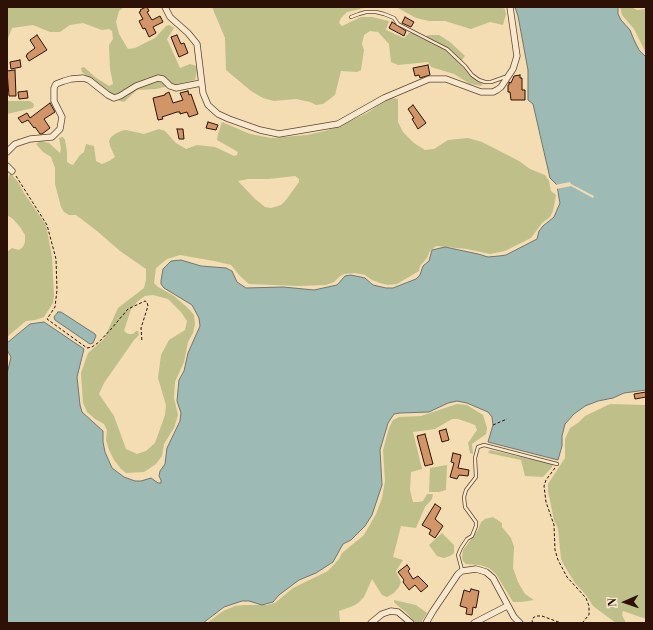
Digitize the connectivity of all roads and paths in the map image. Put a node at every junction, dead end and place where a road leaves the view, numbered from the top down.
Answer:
1 (165, 7) edge
2 (510, 7) edge
3 (351, 17) dead end
4 (508, 76) junction
5 (201, 83) junction
6 (7, 152) edge
7 (7, 166) edge
8 (12, 171) joint
9 (142, 342) dead end
10 (507, 419) dead end
11 (493, 425) dead end
12 (557, 464) joint
13 (462, 571) junction
14 (507, 606) junction
15 (371, 623) edge
16 (411, 623) edge
17 (426, 623) edge
18 (474, 623) edge
19 (520, 623) edge
20 (533, 623) edge
21 (561, 623) edge
22 (582, 623) edge

1 - 5 street
2 - 4 street
3 - 4 lane
4 - 5 street
5 - 6 street
7 - 8 street
8 - 9 path
10 - 11 path
12 - 13 lane
12 - 22 path
13 - 14 street
13 - 17 street
14 - 18 street
14 - 19 street
15 - 16 street
20 - 21 path

